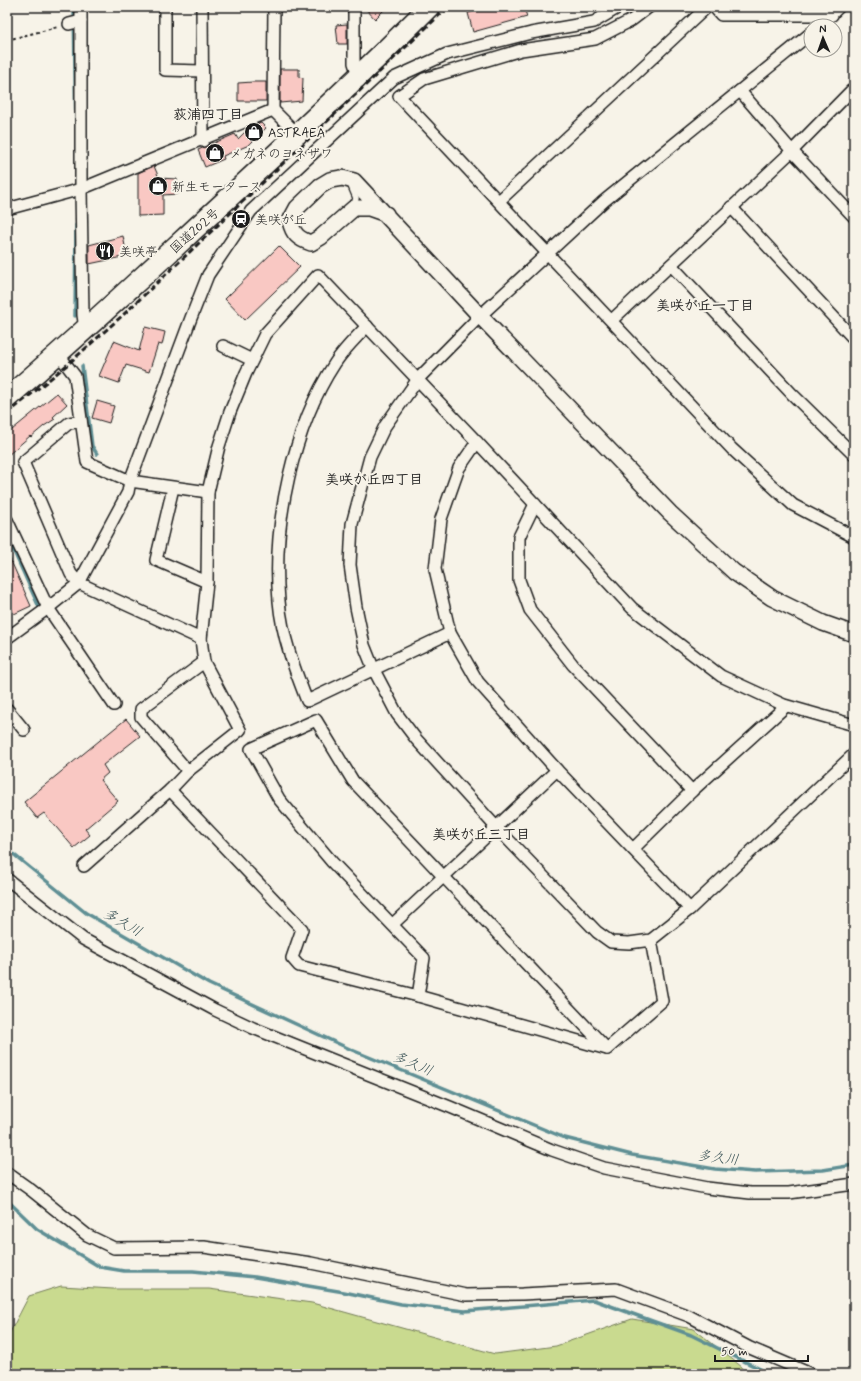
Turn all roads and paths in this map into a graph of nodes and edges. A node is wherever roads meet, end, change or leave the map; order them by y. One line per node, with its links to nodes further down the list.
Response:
1 (81, 7): 13 (street)
2 (164, 7): 17 (street)
3 (202, 7): 17 (street)
4 (274, 7): 21 (street)
5 (354, 7): 18 (street)
6 (429, 7): 18 (highway, 国道202号)
7 (619, 7): 48 (street)
8 (649, 7): 27 (street)
9 (707, 7): 27 (street)
10 (714, 7): 11 (street)
11 (835, 11): 12 (street)
12 (828, 18)
13 (81, 21): 14 (street); 26 (street)
14 (69, 24): 15 (path)
15 (7, 40)
16 (803, 40): 19 (street)
17 (202, 71): 23 (street)
18 (359, 78): 22 (highway, 国道202号)
19 (740, 91): 24 (street); 33 (street)
20 (854, 93): 24 (street)
21 (273, 110): 22 (street); 23 (street)
22 (298, 135): 38 (highway, 国道202号)
23 (203, 141): 26 (street)
24 (792, 151): 28 (street); 32 (street)
25 (342, 178): 29 (lane); 29 (street); 31 (street)
26 (76, 190): 30 (street); 38 (street)
27 (499, 201): 33 (street)
28 (731, 207): 34 (street); 39 (street)
29 (354, 208): 31 (street)
30 (7, 209)
31 (386, 214): 35 (street)
32 (854, 217)
33 (549, 253): 35 (street); 36 (street)
34 (671, 265): 36 (street); 47 (street)
35 (480, 316): 43 (street); 58 (street)
36 (612, 320): 53 (street)
37 (367, 326): 42 (street); 43 (street); 62 (street)
38 (85, 329): 41 (highway, 国道202号)
39 (854, 339)
40 (223, 346): 42 (street)
41 (59, 355): 44 (highway, 国道202号); 45 (street)
42 (252, 360): 50 (street)
43 (418, 379): 46 (street); 62 (street)
44 (7, 398)
45 (80, 421): 48 (street); 55 (street)
46 (477, 442): 51 (street); 57 (street)
47 (854, 455)
48 (130, 481): 49 (street); 55 (street)
49 (172, 488): 50 (street); 54 (street)
50 (208, 492): 54 (street)
51 (535, 504): 64 (street); 72 (street)
52 (7, 520): 56 (street)
53 (854, 537)
54 (207, 582): 60 (street)
55 (79, 583): 56 (street); 60 (street)
56 (48, 608): 59 (street); 63 (street)
57 (450, 633): 62 (street); 69 (street)
58 (854, 634)
59 (7, 638)
60 (201, 639): 61 (street)
61 (204, 662): 70 (street); 70 (street)
62 (374, 670): 73 (street)
63 (114, 705)
64 (786, 706): 66 (street); 72 (street)
65 (7, 709): 67 (street)
66 (854, 726)
67 (24, 730)
68 (854, 754): 78 (street)
69 (558, 770): 73 (street); 74 (street)
70 (188, 771): 71 (street)
71 (170, 790): 75 (street); 81 (street)
72 (692, 790): 74 (street)
73 (496, 827): 76 (street); 80 (street)
74 (633, 848): 78 (street)
75 (84, 866)
76 (444, 875): 79 (street); 79 (street); 82 (street)
77 (7, 879): 84 (street)
78 (690, 909): 80 (street)
79 (393, 924): 81 (street)
80 (651, 940): 82 (street)
81 (418, 996): 82 (street)
82 (607, 1049)
83 (7, 1173): 85 (street)
84 (854, 1184)
85 (811, 1374)

